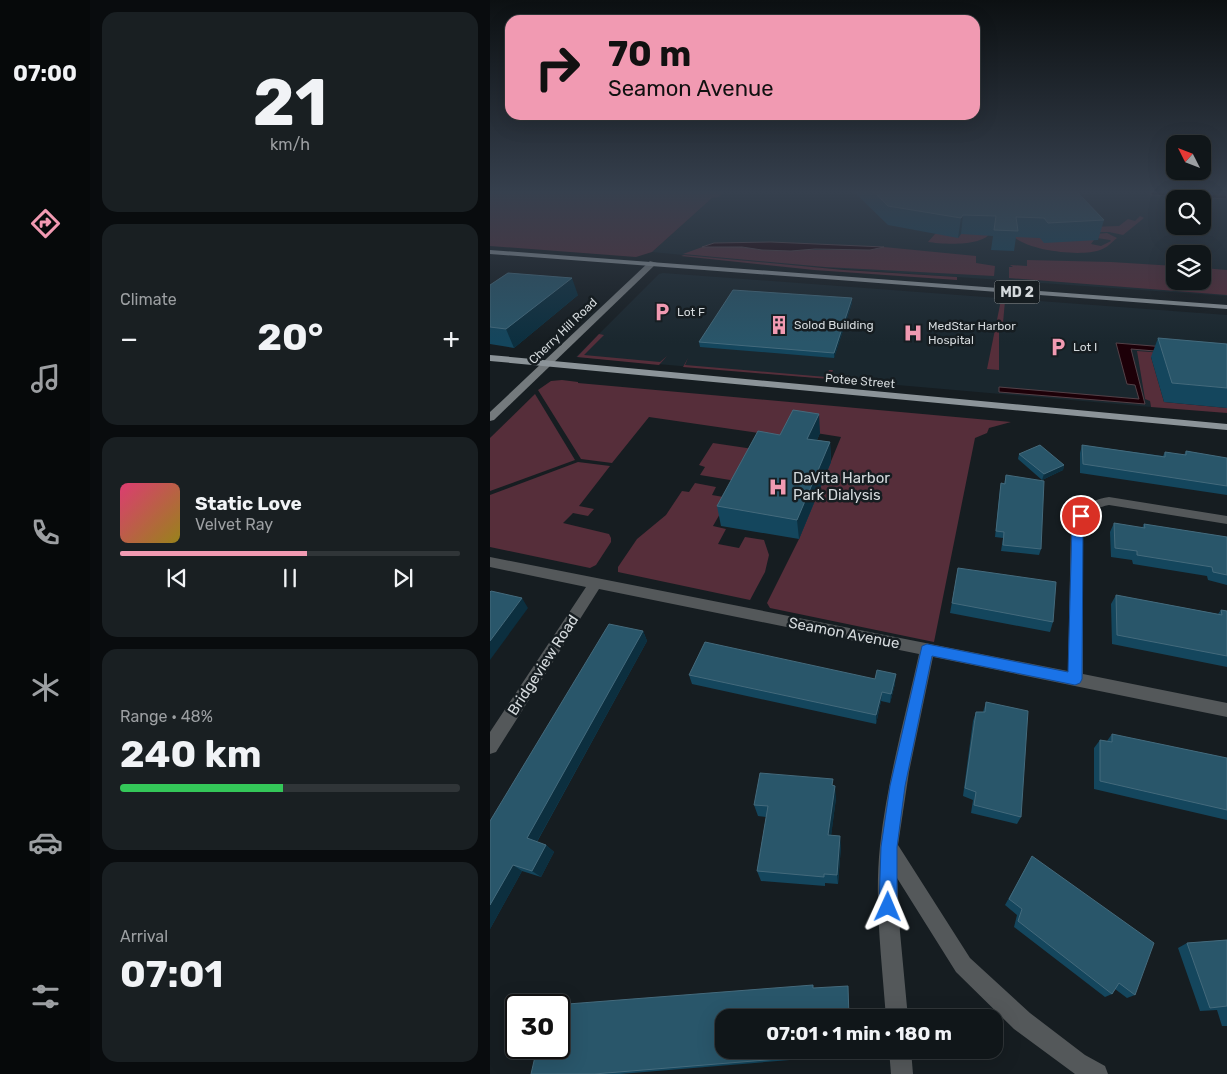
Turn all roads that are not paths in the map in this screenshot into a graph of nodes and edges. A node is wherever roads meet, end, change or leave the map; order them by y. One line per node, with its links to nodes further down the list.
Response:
1 (490, 252): 2 (main road, MD 2)
2 (653, 263): 3 (main road, MD 2); 5 (street, Cherry Hill Road)
3 (1227, 307)
4 (490, 358): 5 (main road, Potee Street)
5 (546, 365): 6 (street, Cherry Hill Road); 7 (main road, Potee Street)
6 (490, 418)
7 (1227, 427)
8 (1227, 520): 12 (street)
9 (490, 562): 10 (street, Seamon Avenue)
10 (596, 583): 11 (street, Seamon Avenue); 14 (street, Bridgeview Road)
11 (927, 650): 12 (street, Seamon Avenue); 15 (street)
12 (1075, 679): 13 (street, Seamon Avenue)
13 (1227, 710)
14 (490, 746)
15 (889, 847): 16 (street); 19 (street)
16 (896, 1009)
17 (901, 1059): 18 (street)
18 (902, 1074)
19 (1097, 1074)

